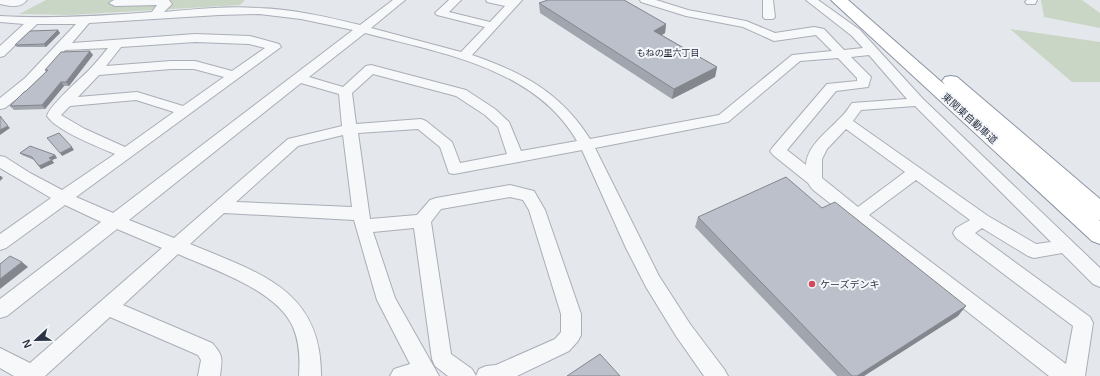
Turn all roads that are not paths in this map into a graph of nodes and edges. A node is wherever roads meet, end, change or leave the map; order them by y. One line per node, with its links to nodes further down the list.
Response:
1 (22, 0): 11 (street)
2 (257, 0): 15 (street)
3 (400, 0): 22 (street)
4 (456, 0): 21 (street)
5 (491, 0): 12 (street)
6 (645, 0): 14 (street)
7 (768, 0): 17 (street)
8 (811, 0): 26 (street)
9 (839, 0): 53 (highway, 東関東自動車道)
10 (859, 0): 47 (highway, 東関東自動車道)
11 (0, 1)
12 (515, 2): 21 (street)
13 (115, 3): 16 (street)
14 (666, 3): 27 (street)
15 (246, 11): 16 (street); 22 (street)
16 (155, 16): 19 (street)
17 (769, 17)
18 (0, 18): 20 (street)
19 (86, 20): 20 (street); 24 (street)
20 (33, 22): 25 (street)
21 (493, 26): 28 (street)
22 (362, 30): 28 (street); 31 (street)
23 (118, 43): 24 (street); 29 (street); 30 (street)
24 (61, 48): 35 (street)
25 (1, 51)
26 (872, 51): 27 (street); 34 (street)
27 (842, 54): 39 (street); 44 (street)
28 (464, 56): 39 (street)
29 (95, 71): 30 (street); 33 (street)
30 (234, 76): 36 (street)
31 (297, 78): 32 (street); 51 (street)
32 (344, 92): 38 (street); 41 (street)
33 (64, 102): 36 (street); 40 (street)
34 (918, 102): 37 (street); 56 (street)
35 (0, 105)
36 (185, 111): 40 (street)
37 (845, 122): 43 (street); 44 (street)
38 (350, 129): 41 (street); 46 (street); 49 (street)
39 (586, 143): 41 (street); 68 (street)
40 (127, 153): 45 (street)
41 (516, 157)
42 (0, 161): 45 (street)
43 (916, 172): 48 (street); 50 (street)
44 (814, 179): 48 (street)
45 (63, 199): 51 (street); 54 (street)
46 (220, 207): 49 (street); 55 (street)
47 (1100, 212)
48 (858, 215): 69 (street)
49 (362, 220): 52 (street); 61 (street)
50 (982, 220): 56 (street); 70 (street)
51 (114, 221): 55 (street); 59 (street)
52 (422, 221): 66 (street); 67 (street)
53 (1100, 235)
54 (0, 244)
55 (177, 246): 58 (street); 64 (street)
56 (1066, 246): 57 (street)
57 (1100, 279)
58 (107, 307): 62 (street); 63 (street)
59 (0, 310)
60 (0, 357): 62 (street)
61 (426, 372): 65 (street)
62 (32, 375)
63 (209, 376)
64 (310, 376)
65 (401, 376)
66 (466, 376)
67 (486, 376)
68 (717, 376)
69 (1065, 376)
70 (1074, 376)

